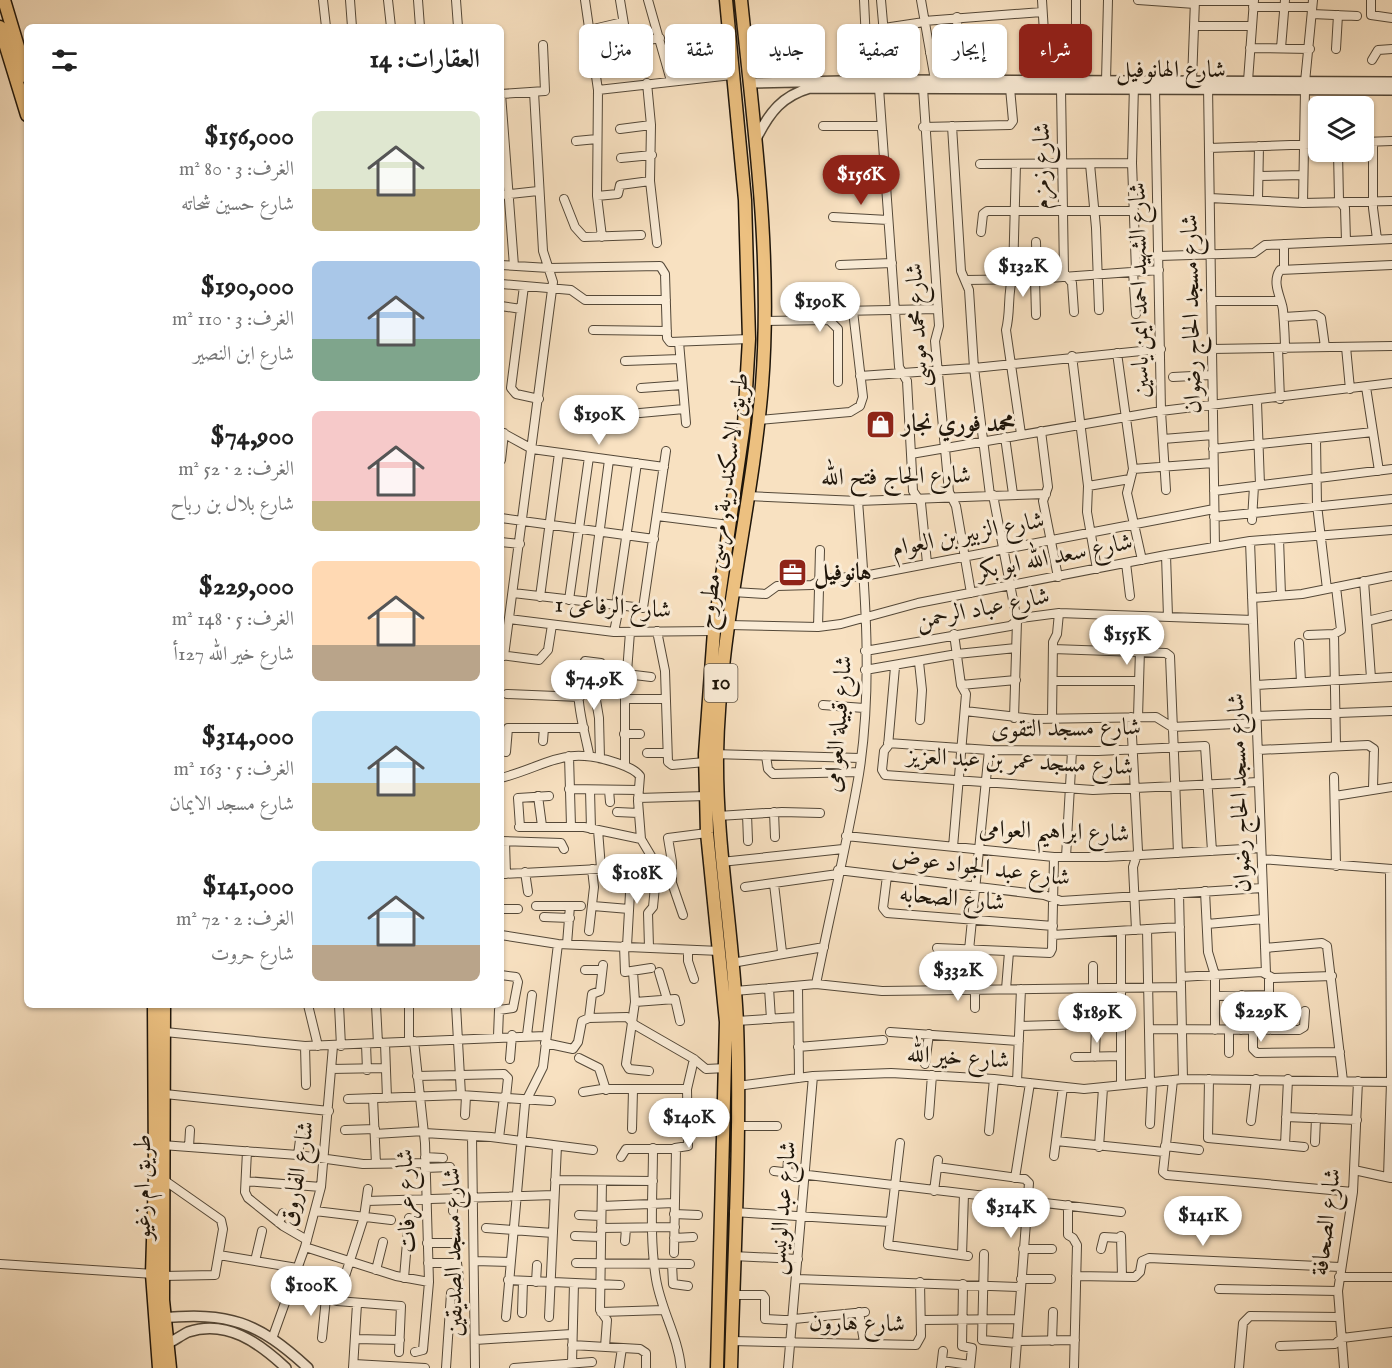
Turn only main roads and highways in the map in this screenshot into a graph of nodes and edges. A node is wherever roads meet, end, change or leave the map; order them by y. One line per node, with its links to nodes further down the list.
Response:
1 (4, 0): 5 (main road)
2 (726, 0): 6 (main road, طريق الاسكندرية, مرسى مطروح / 10)
3 (741, 0): 7 (main road, طريق الاسكندرية, مرسى مطروح / 10)
4 (0, 27): 8 (main road)
5 (24, 66)
6 (733, 80): 7 (main road); 9 (main road, طريق الاسكندرية, مرسى مطروح / 10)
7 (750, 83): 10 (main road, طريق الاسكندرية, مرسى مطروح / 10)
8 (24, 103)
9 (749, 345): 10 (main road); 11 (main road, طريق الاسكندرية, مرسى مطروح / 10)
10 (764, 352): 12 (main road, طريق الاسكندرية, مرسى مطروح / 10)
11 (748, 385): 12 (main road); 13 (main road, طريق الاسكندرية, مرسى مطروح / 10)
12 (762, 385): 13 (main road, طريق الاسكندرية, مرسى مطروح / 10)
13 (709, 757): 21 (main road, طريق الاسكندرية, مرسى مطروح / 10); 22 (main road, طريق الاسكندرية, مرسى مطروح / 10)
14 (154, 1008): 16 (main road, طريق ام زغيو)
15 (164, 1008): 16 (main road, طريق ام زغيو)
16 (159, 1145): 17 (main road, طريق ام زغيو); 17 (main road, طريق ام زغيو)
17 (159, 1230): 18 (main road, طريق ام زغيو)
18 (163, 1346): 19 (main road, طريق ام زغيو); 20 (main road, طريق ام زغيو)
19 (159, 1368)
20 (170, 1368)
21 (717, 1368)
22 (731, 1368)

